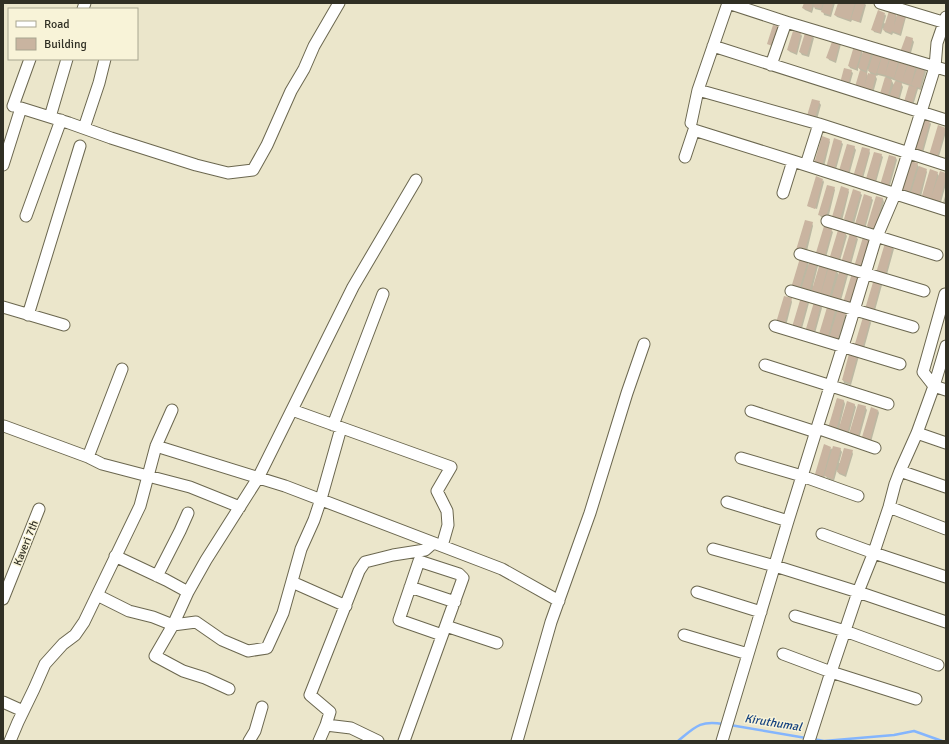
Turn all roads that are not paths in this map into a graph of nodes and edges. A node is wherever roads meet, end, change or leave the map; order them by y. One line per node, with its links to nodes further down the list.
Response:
1 (339, 3): 20 (street)
2 (880, 3): 3 (street)
3 (945, 21): 10 (street)
4 (786, 22): 5 (street); 9 (street); 10 (street)
5 (713, 46): 9 (street); 12 (street)
6 (30, 60): 13 (street)
7 (67, 60): 15 (street)
8 (104, 60): 20 (street)
9 (771, 65): 14 (street)
10 (935, 67): 11 (street); 14 (street)
11 (946, 70)
12 (698, 90): 18 (street); 19 (street)
13 (12, 106): 15 (street); 26 (street)
14 (921, 112): 17 (street); 22 (street)
15 (50, 117): 16 (street)
16 (60, 120): 20 (street); 32 (street)
17 (946, 120)
18 (690, 123)
19 (819, 124): 22 (street); 25 (street)
20 (84, 128)
21 (80, 146): 44 (street)
22 (908, 153): 27 (street); 30 (street)
23 (685, 157): 24 (street)
24 (793, 161): 25 (street); 29 (street)
25 (806, 164): 30 (street)
26 (3, 165)
27 (946, 165)
28 (416, 180): 59 (street)
29 (783, 193)
30 (894, 194): 31 (street); 34 (street)
31 (946, 210)
32 (26, 216)
33 (827, 221): 34 (street)
34 (877, 237): 36 (street); 37 (street)
35 (800, 254): 37 (street)
36 (937, 255)
37 (866, 273): 39 (street); 43 (street)
38 (791, 291): 43 (street)
39 (924, 291)
40 (383, 294): 62 (street)
41 (945, 294): 55 (street)
42 (3, 307): 44 (street)
43 (855, 309): 47 (street); 49 (street)
44 (28, 315): 45 (street)
45 (64, 325)
46 (775, 326): 49 (street)
47 (913, 327)
48 (644, 344): 99 (street)
49 (843, 346): 51 (street); 54 (street)
50 (946, 346): 55 (street)
51 (900, 364)
52 (765, 365): 54 (street)
53 (122, 369): 68 (street)
54 (831, 386): 57 (street); 63 (street)
55 (934, 386): 56 (street); 64 (street)
56 (946, 390)
57 (888, 404)
58 (172, 410): 66 (street)
59 (292, 410): 62 (street); 73 (street)
60 (751, 411): 63 (street)
61 (4, 426): 68 (street)
62 (337, 426): 76 (street); 85 (street)
63 (816, 430): 67 (street); 72 (street)
64 (918, 433): 65 (street); 70 (street)
65 (946, 443)
66 (156, 446): 71 (street); 73 (street)
67 (875, 448)
68 (88, 457): 71 (street)
69 (741, 458): 72 (street)
70 (900, 471): 74 (street); 79 (street)
71 (148, 476): 78 (street); 88 (street)
72 (802, 476): 75 (street); 82 (street)
73 (258, 478): 76 (street); 78 (street)
74 (946, 487)
75 (858, 496)
76 (321, 499): 85 (street); 92 (street)
77 (727, 502): 82 (street)
78 (240, 507): 94 (street)
79 (889, 507): 83 (street); 87 (street)
80 (39, 509): 98 (street, Kaveri 7th)
81 (188, 513): 90 (street)
82 (788, 521): 89 (street)
83 (946, 529)
84 (822, 534): 87 (street)
85 (437, 544): 99 (street); 101 (street)
86 (713, 549): 89 (street)
87 (874, 552): 91 (street); 96 (street)
88 (115, 556): 90 (street); 97 (street)
89 (775, 566): 96 (street); 102 (street)
90 (157, 576): 94 (street)
91 (946, 577)
92 (292, 582): 101 (street); 105 (street)
93 (410, 587): 100 (street); 100 (street); 106 (street)
94 (188, 592): 105 (street)
95 (697, 592): 102 (street)
96 (858, 592): 104 (street); 107 (street)
97 (97, 595): 105 (street); 118 (street)
98 (3, 599)
99 (559, 601): 126 (street)
100 (454, 602): 106 (street)
101 (346, 606): 119 (street)
102 (761, 612): 110 (street)
103 (795, 616): 107 (street)
104 (946, 622)
105 (173, 625): 114 (street)
106 (444, 631): 109 (street); 125 (street)
107 (845, 631): 112 (street); 113 (street)
108 (684, 635): 110 (street)
109 (496, 643)
110 (748, 654): 120 (street)
111 (783, 654): 113 (street)
112 (938, 665)
113 (831, 672): 115 (street); 127 (street)
114 (229, 689)
115 (916, 699)
116 (3, 702): 118 (street)
117 (262, 707): 122 (street)
118 (23, 711): 121 (street)
119 (326, 725): 123 (street); 124 (street)
120 (724, 736)
121 (10, 741)
122 (249, 741)
123 (319, 741)
124 (378, 741)
125 (404, 741)
126 (517, 741)
127 (809, 741)

